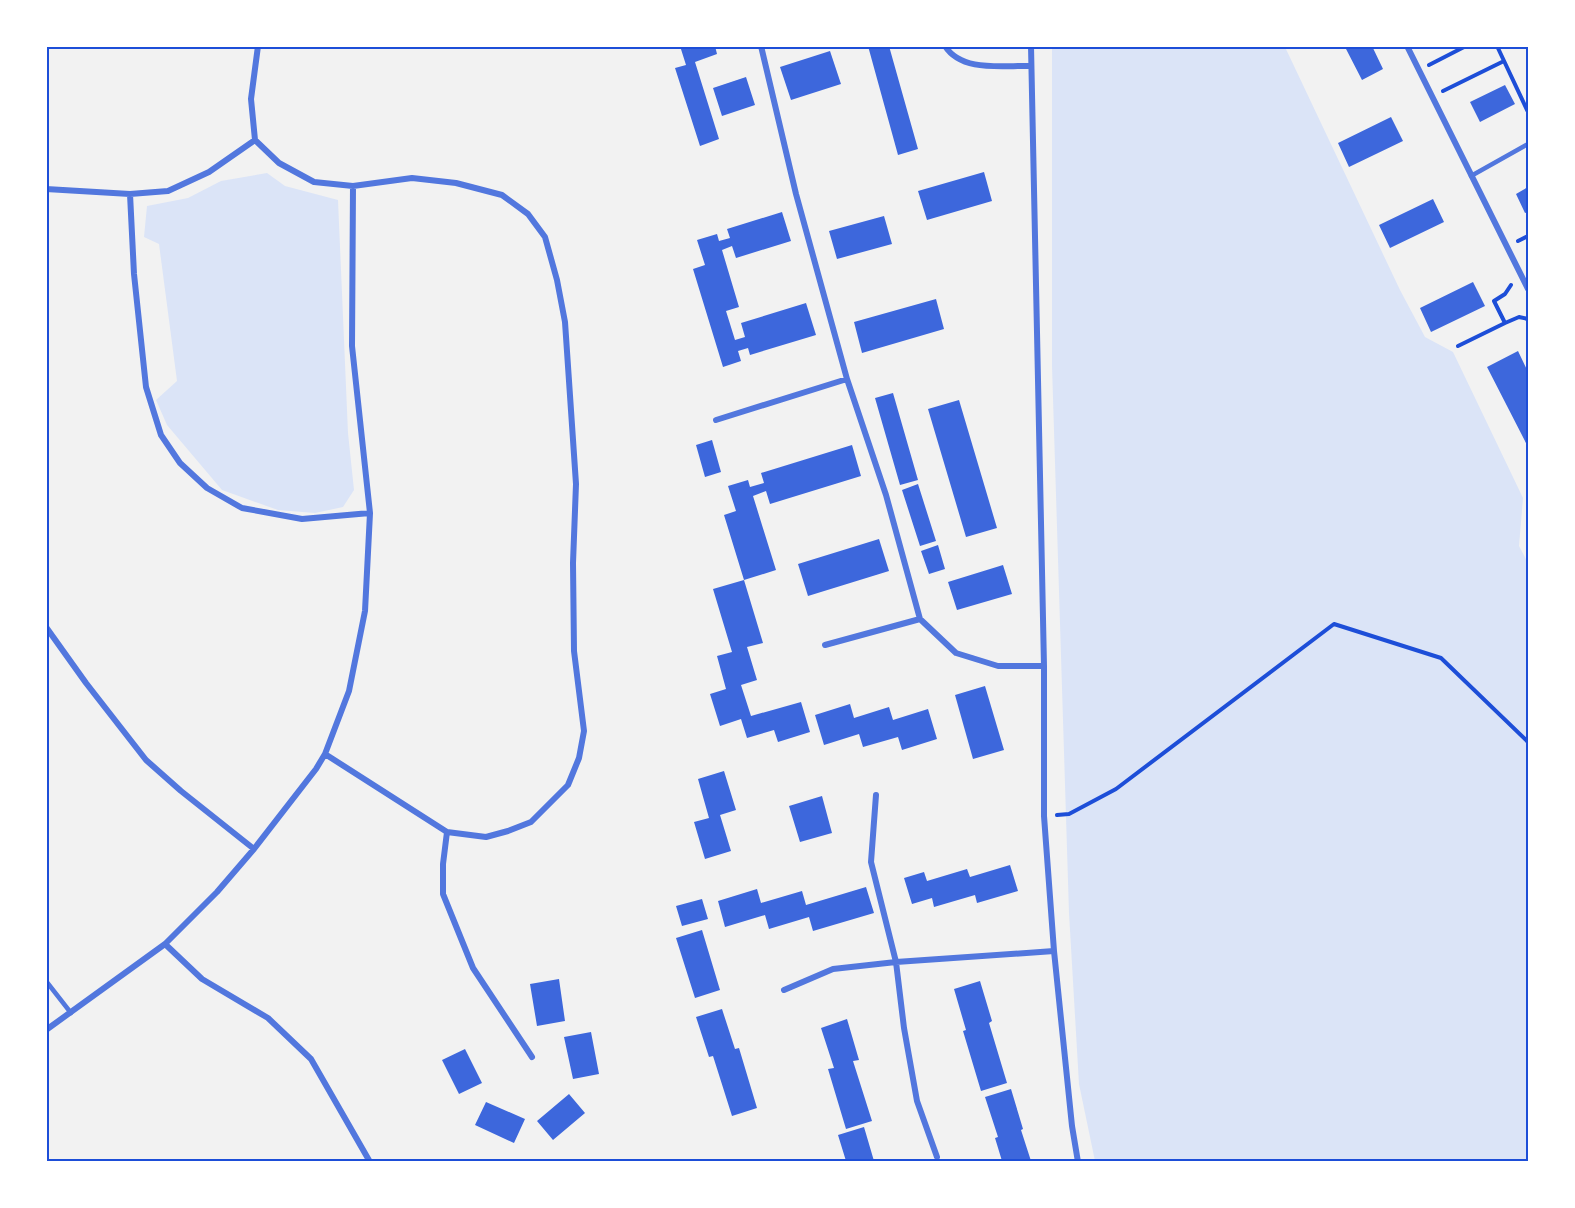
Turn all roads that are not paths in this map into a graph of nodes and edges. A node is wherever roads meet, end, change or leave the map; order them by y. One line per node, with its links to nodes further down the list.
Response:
1 (258, 46): 7 (street)
2 (761, 46): 14 (street)
3 (945, 46): 6 (street)
4 (1031, 46): 6 (street)
5 (1407, 46): 9 (street)
6 (1031, 66): 20 (street)
7 (255, 140): 10 (street); 12 (street)
8 (1528, 144): 9 (lane)
9 (1471, 176): 13 (street)
10 (353, 186): 16 (street); 23 (street)
11 (46, 189): 12 (street)
12 (130, 194): 16 (street)
13 (1528, 289)
14 (847, 379): 15 (street); 17 (street)
15 (716, 420)
16 (370, 513): 21 (street)
17 (920, 618): 19 (street); 20 (street)
18 (46, 627): 24 (street)
19 (825, 645)
20 (1044, 666): 26 (street)
21 (325, 754): 23 (street); 24 (street)
22 (876, 795): 27 (street)
23 (447, 832): 32 (street)
24 (254, 849): 25 (street)
25 (165, 944): 30 (street); 34 (street)
26 (1054, 951): 27 (street); 35 (street)
27 (896, 962): 29 (street); 33 (street)
28 (46, 981): 30 (lane)
29 (783, 990)
30 (71, 1013): 31 (street)
31 (46, 1030)
32 (532, 1057)
33 (937, 1157)
34 (370, 1161)
35 (1078, 1161)

